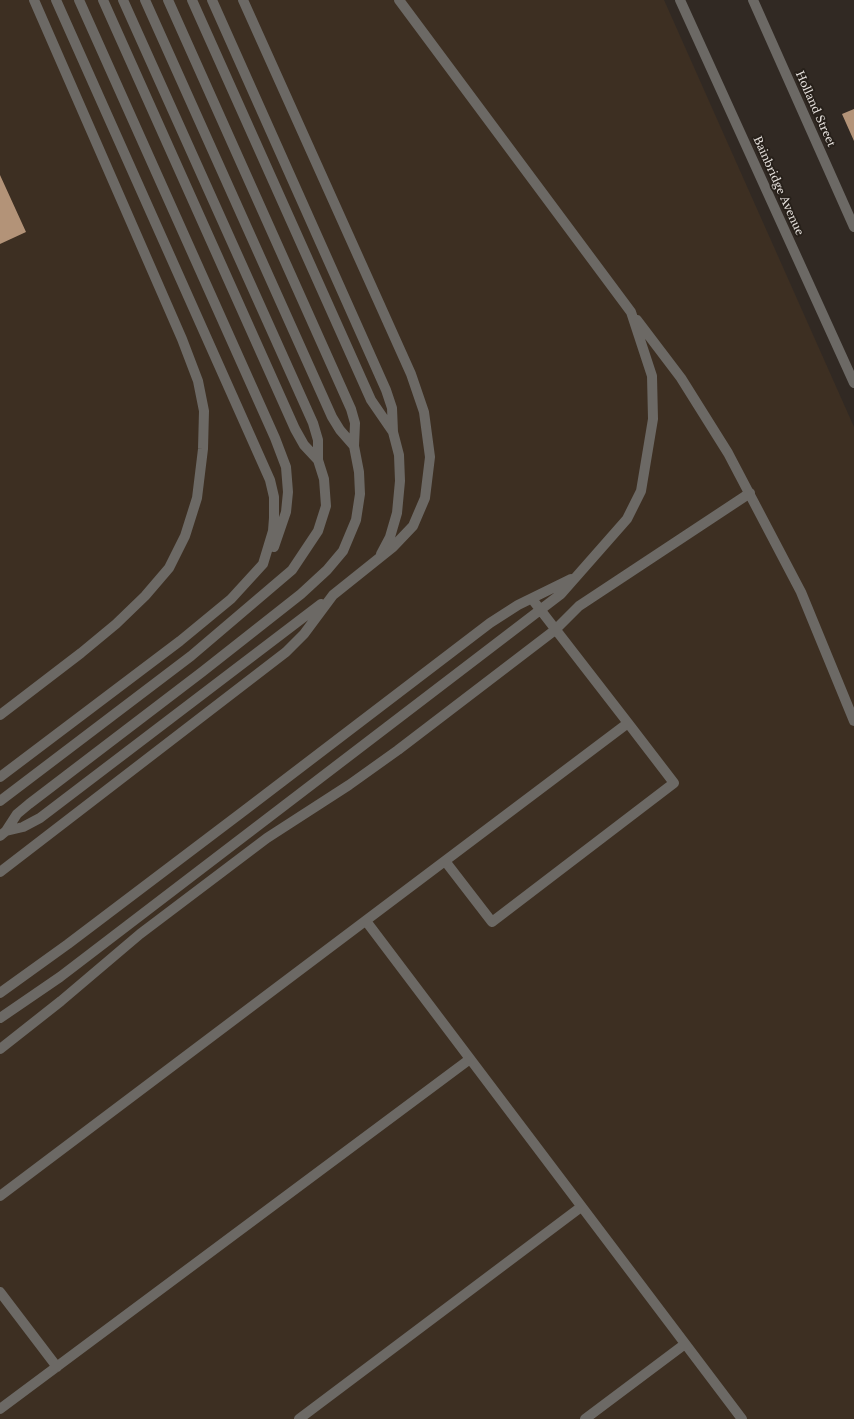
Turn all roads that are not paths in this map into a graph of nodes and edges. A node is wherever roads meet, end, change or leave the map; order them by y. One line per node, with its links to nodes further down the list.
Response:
1 (34, 0): 28 (street)
2 (56, 0): 22 (street)
3 (78, 0): 22 (street)
4 (103, 0): 19 (street)
5 (123, 0): 19 (street)
6 (145, 0): 18 (street)
7 (168, 0): 18 (street)
8 (192, 0): 17 (street)
9 (212, 0): 17 (street)
10 (243, 0): 21 (street)
11 (399, 0): 15 (street)
12 (680, 0): 16 (street, Bainbridge Avenue)
13 (753, 0): 14 (street, Holland Street)
14 (854, 227)
15 (631, 312): 20 (street); 23 (street)
16 (854, 383)
17 (393, 432): 21 (street)
18 (354, 446): 33 (street)
19 (318, 460): 32 (street)
20 (750, 494): 27 (street); 29 (street)
21 (378, 559): 24 (street)
22 (263, 564): 31 (street)
23 (576, 576): 25 (street); 26 (street)
24 (333, 595): 33 (street); 35 (street)
25 (532, 599): 26 (street); 37 (street)
26 (540, 610): 27 (street); 38 (street)
27 (555, 630): 30 (street); 39 (street)
28 (0, 715)
29 (854, 721)
30 (628, 723): 34 (street); 34 (street)
31 (0, 777)
32 (0, 801)
33 (3, 834)
34 (445, 861): 36 (street)
35 (0, 872)
36 (366, 921): 40 (street); 41 (street)
37 (0, 993)
38 (0, 1018)
39 (0, 1049)
40 (470, 1059): 42 (street); 45 (street)
41 (0, 1196)
42 (581, 1207): 44 (street); 47 (street)
43 (0, 1292): 45 (street)
44 (685, 1344): 48 (street); 49 (street)
45 (57, 1367): 46 (street)
46 (0, 1409)
47 (299, 1419)
48 (585, 1419)
49 (742, 1419)

